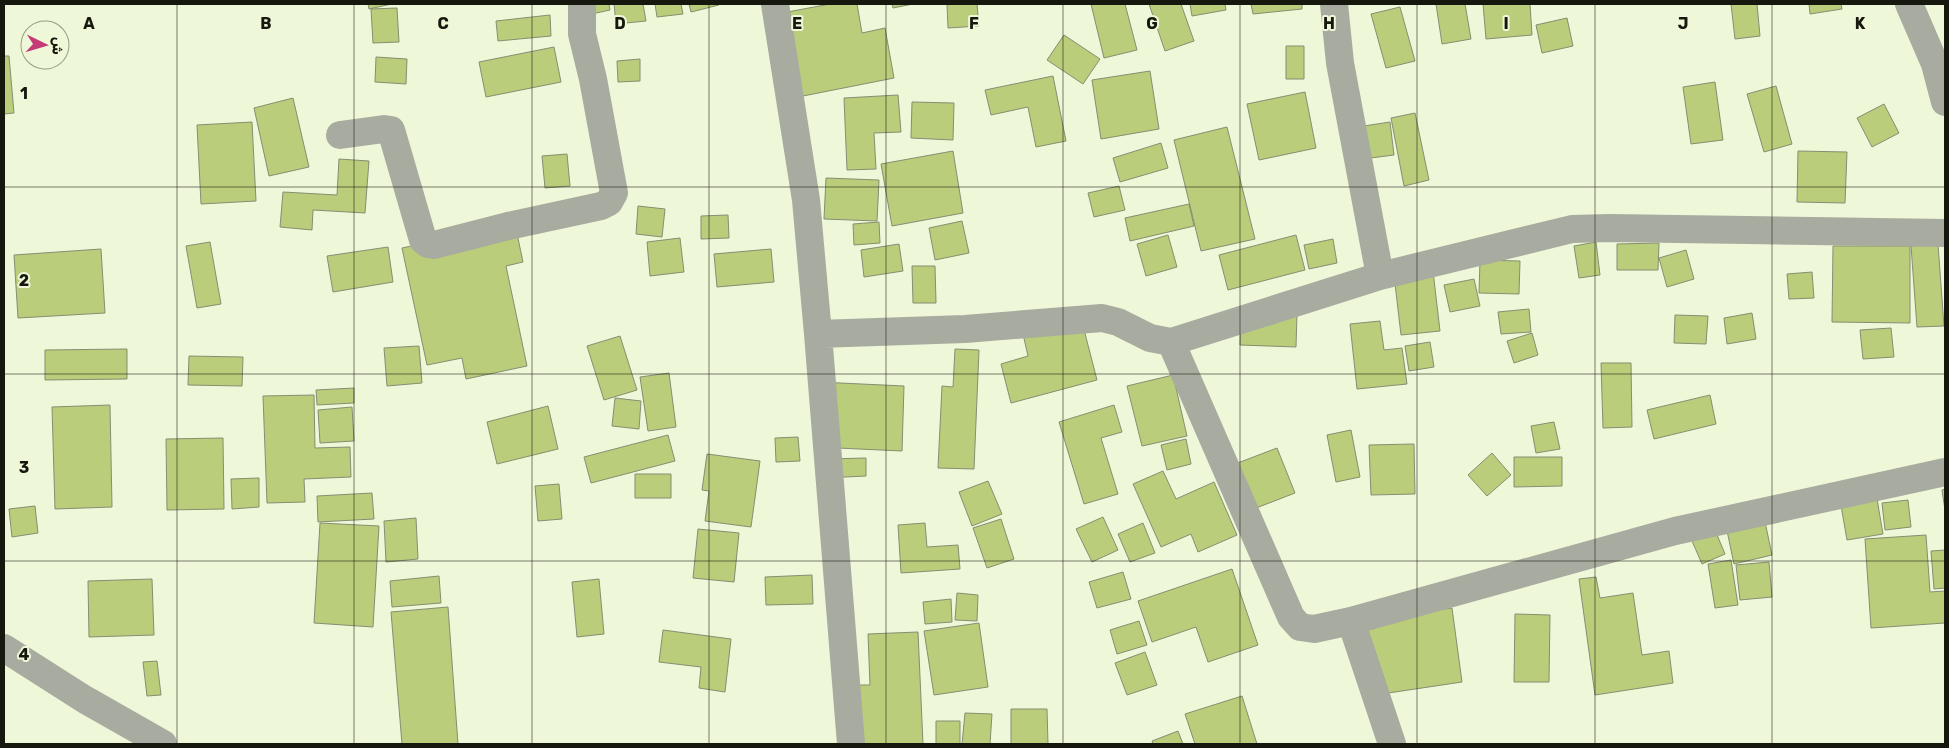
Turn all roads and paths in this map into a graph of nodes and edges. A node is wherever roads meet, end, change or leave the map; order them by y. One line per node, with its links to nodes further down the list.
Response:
1 (582, 4): 6 (street)
2 (774, 4): 9 (street)
3 (1334, 4): 8 (street)
4 (1909, 4): 5 (street)
5 (1945, 102)
6 (340, 135)
7 (1945, 233): 8 (street)
8 (1380, 276): 10 (street)
9 (818, 334): 10 (street); 15 (street)
10 (1171, 342): 12 (street)
11 (1945, 472): 12 (street)
12 (1351, 621): 16 (street)
13 (4, 648): 14 (street)
14 (162, 744)
15 (851, 744)
16 (1392, 744)

